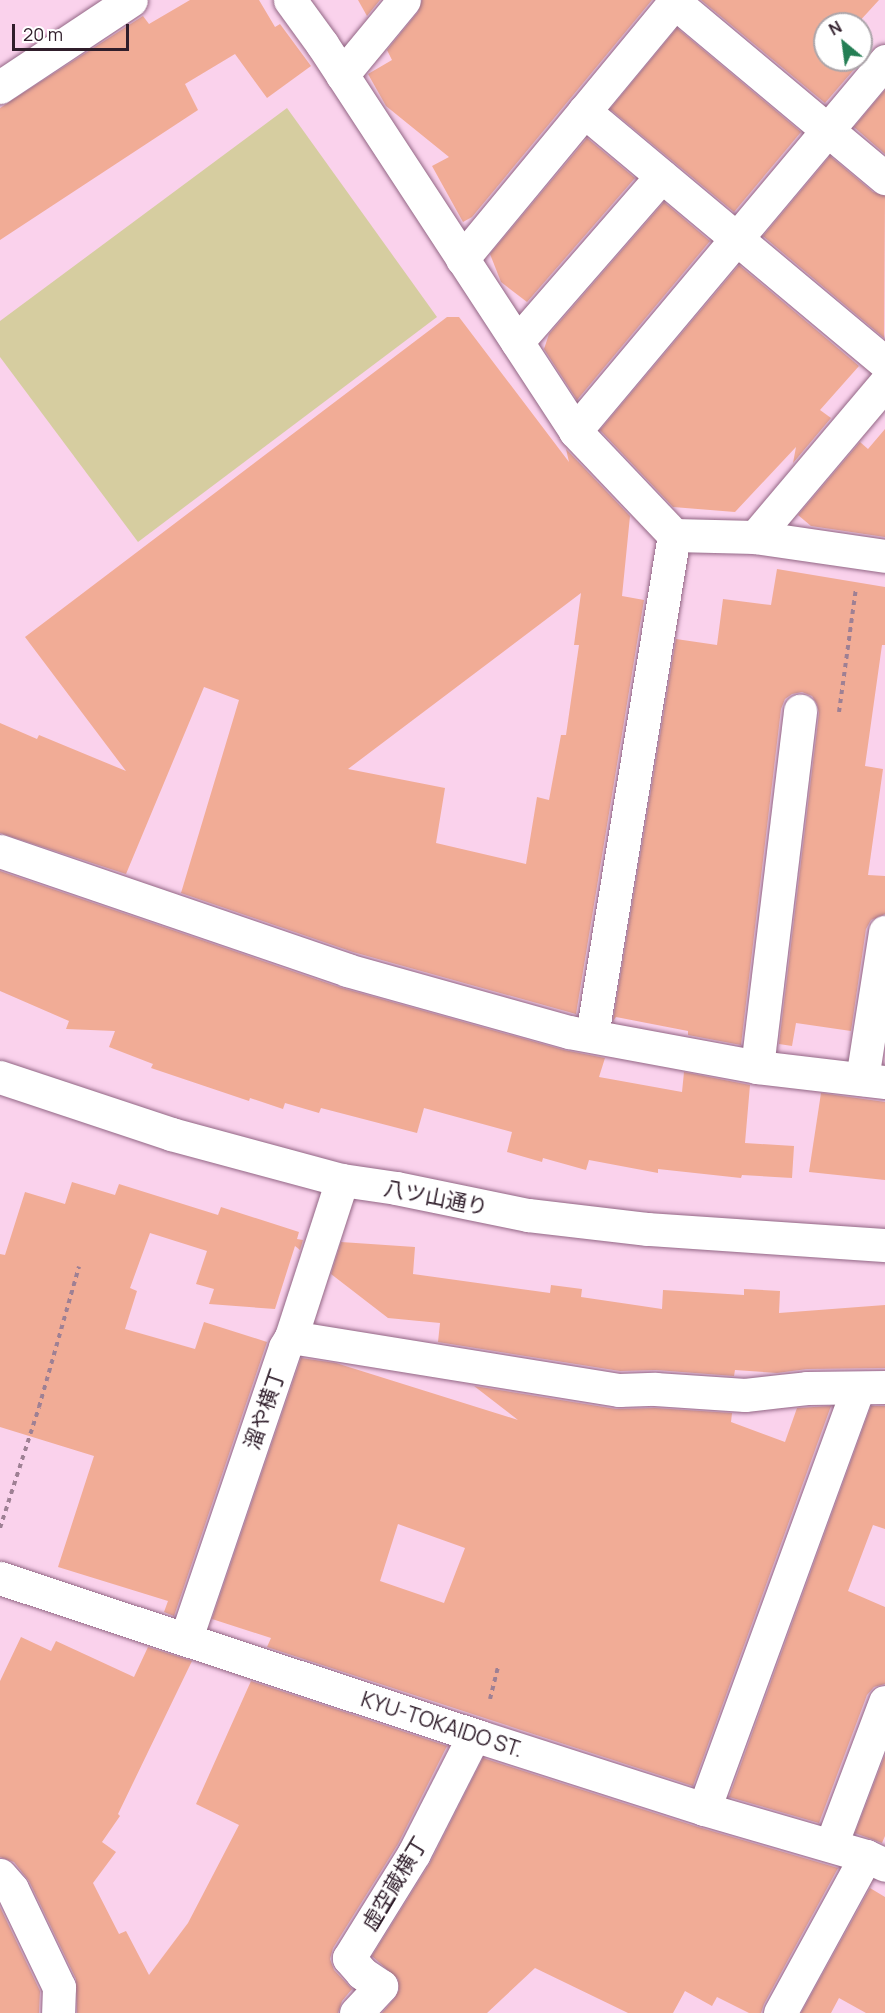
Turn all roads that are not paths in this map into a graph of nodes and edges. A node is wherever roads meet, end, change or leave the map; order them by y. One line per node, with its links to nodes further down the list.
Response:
1 (131, 0): 7 (street)
2 (290, 0): 6 (street)
3 (404, 0): 6 (street)
4 (674, 1): 8 (street); 9 (street)
5 (885, 61): 9 (street)
6 (342, 75): 13 (street)
7 (0, 87)
8 (584, 111): 10 (street); 13 (street)
9 (826, 130): 11 (street); 12 (street)
10 (662, 176): 12 (street); 14 (street)
11 (885, 178)
12 (738, 239): 15 (street); 17 (street)
13 (462, 259): 14 (street)
14 (517, 342): 17 (street)
15 (885, 363)
16 (885, 383): 19 (street)
17 (575, 431): 18 (street)
18 (674, 535): 19 (street); 24 (street)
19 (755, 537): 20 (street)
20 (873, 554)
21 (800, 711): 25 (street)
22 (0, 851): 24 (street)
23 (885, 932): 27 (street)
24 (591, 1035): 25 (street)
25 (757, 1067): 27 (street)
26 (0, 1077): 28 (street, 八ツ山通り)
27 (874, 1080)
28 (342, 1180): 29 (street, 八ツ山通り); 30 (street, 溜や横丁)
29 (885, 1245)
30 (291, 1337): 31 (street); 33 (street, 溜や横丁)
31 (871, 1388): 36 (street)
32 (3, 1586): 33 (street, KYU-TOKAIDO ST.)
33 (186, 1638): 35 (street, KYU-TOKAIDO ST.)
34 (885, 1702): 37 (street)
35 (474, 1735): 36 (street, KYU-TOKAIDO ST.); 41 (street, 虚空蔵横丁)
36 (704, 1809): 37 (street, KYU-TOKAIDO ST.)
37 (831, 1845): 38 (street, KYU-TOKAIDO ST.)
38 (876, 1861): 42 (street)
39 (0, 1875): 40 (street)
40 (58, 2013)
41 (356, 2013)
42 (780, 2013)

